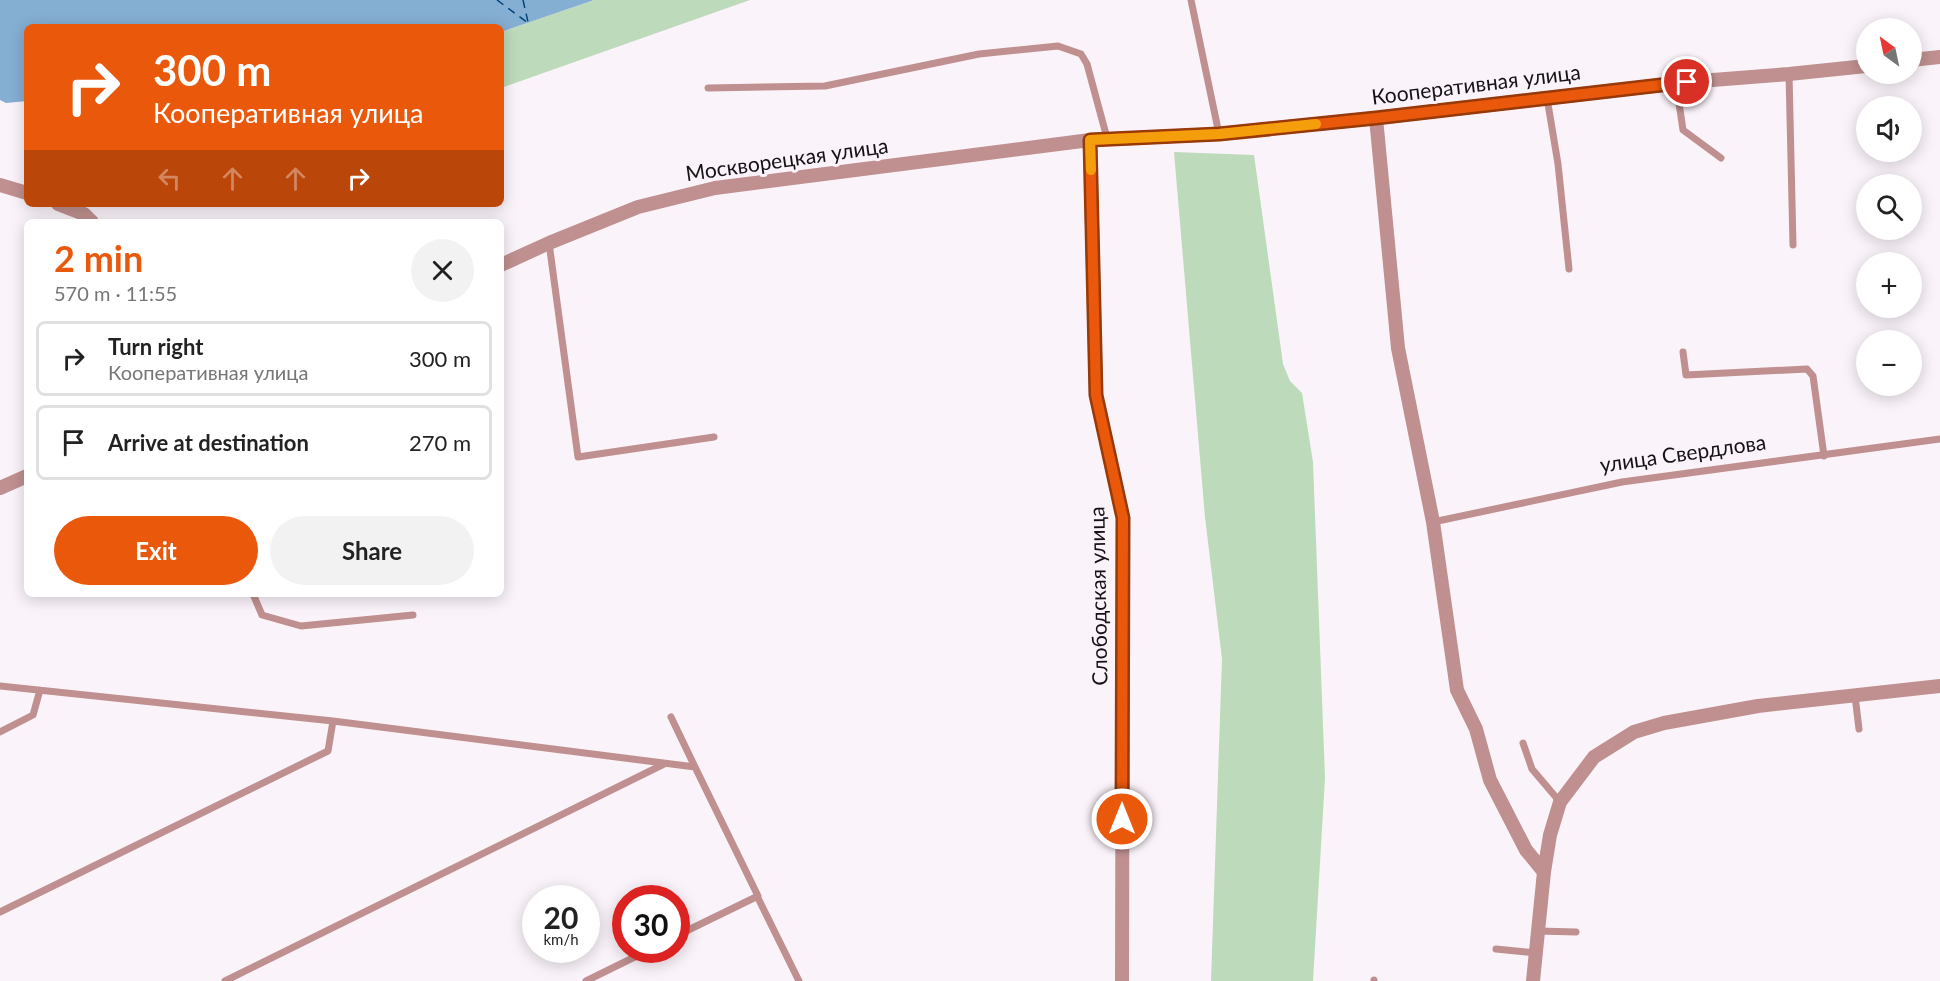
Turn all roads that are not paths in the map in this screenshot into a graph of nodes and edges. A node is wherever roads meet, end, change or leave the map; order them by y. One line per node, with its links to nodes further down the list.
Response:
1 (1191, 0): 10 (lane)
2 (1940, 57): 3 (street)
3 (1922, 59)
4 (1856, 67): 5 (street, Кооперативная улица)
5 (1789, 74): 6 (street, Кооперативная улица); 19 (lane)
6 (1676, 83): 8 (street, Кооперативная улица); 13 (lane)
7 (708, 88): 11 (lane)
8 (1547, 98): 9 (street, Кооперативная улица); 21 (lane)
9 (1376, 118): 10 (street, Кооперативная улица); 28 (street)
10 (1219, 134): 11 (street, Кооперативная улица)
11 (1107, 138): 12 (street, Кооперативная улица)
12 (1090, 140): 18 (street, Москворецкая улица); 55 (street, Слободская улица)
13 (1721, 158)
14 (0, 185): 15 (street)
15 (24, 192)
16 (66, 207): 17 (street)
17 (89, 219)
18 (549, 243): 20 (street, Москворецкая улица); 23 (lane)
19 (1793, 245)
20 (504, 264)
21 (1569, 269)
22 (1683, 352): 25 (lane)
23 (714, 437)
24 (1940, 439): 25 (lane, улица Свердлова)
25 (1824, 456): 28 (lane, улица Свердлова)
26 (24, 477): 27 (street)
27 (0, 488)
28 (1433, 522): 43 (street)
29 (254, 597): 30 (lane)
30 (413, 615)
31 (0, 686): 33 (lane)
32 (1940, 686): 34 (street)
33 (40, 690): 36 (lane); 38 (lane)
34 (1855, 696): 37 (lane); 42 (street)
35 (671, 717): 41 (lane)
36 (333, 721): 40 (lane); 45 (lane)
37 (1859, 729)
38 (0, 732)
39 (1523, 743): 42 (lane)
40 (664, 764): 41 (lane); 52 (lane)
41 (695, 767): 44 (lane)
42 (1560, 802): 43 (street)
43 (1544, 872): 47 (street)
44 (757, 896): 46 (lane); 54 (lane)
45 (0, 912)
46 (690, 929)
47 (1538, 931): 48 (lane); 50 (street)
48 (1576, 932)
49 (1496, 949): 50 (lane)
50 (1536, 953): 56 (street)
51 (623, 963): 53 (lane)
52 (225, 981)
53 (586, 981)
54 (799, 981)
55 (1122, 981)
56 (1533, 981)

